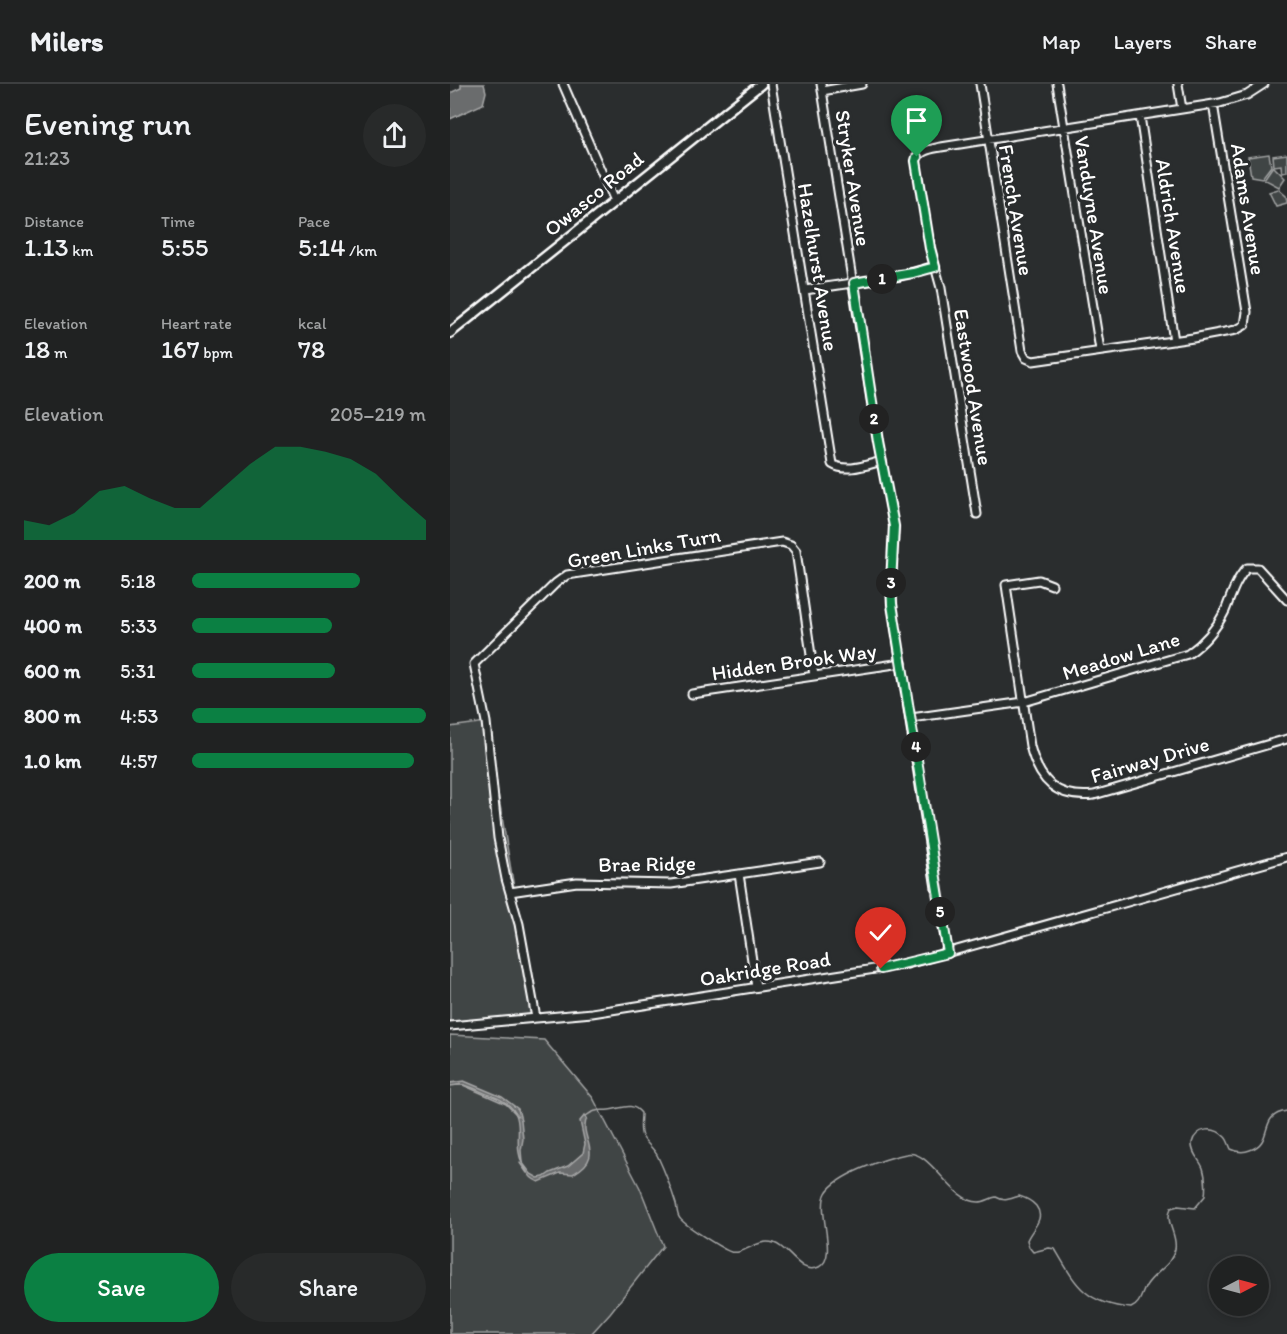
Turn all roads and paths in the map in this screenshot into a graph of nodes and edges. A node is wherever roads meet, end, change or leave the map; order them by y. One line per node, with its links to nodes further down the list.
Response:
1 (562, 84): 15 (street)
2 (760, 84): 15 (main road, Owasco Road)
3 (771, 84): 18 (street, Hazelhurst Avenue)
4 (862, 84): 9 (street)
5 (980, 84): 14 (street, French Avenue)
6 (1057, 84): 13 (street, Vanduyne Avenue)
7 (1178, 84): 11 (street)
8 (1264, 84): 10 (street)
9 (822, 88): 17 (street, Stryker Avenue)
10 (1213, 104): 11 (street); 20 (street, Adams Avenue)
11 (1182, 109): 12 (street)
12 (1140, 116): 13 (street); 20 (street, Aldrich Avenue)
13 (1064, 128): 14 (street); 21 (street, Vanduyne Avenue)
14 (989, 139): 16 (street, Eastwood Avenue); 21 (street, French Avenue)
15 (614, 201): 19 (main road, Owasco Road)
16 (935, 267): 17 (street); 23 (street, Eastwood Avenue)
17 (854, 283): 18 (street); 22 (street, Stryker Avenue)
18 (805, 290): 22 (street, Hazelhurst Avenue)
19 (450, 333)
20 (1174, 341): 21 (street)
21 (1100, 350)
22 (882, 461): 26 (street, Stryker Avenue)
23 (977, 514)
24 (1052, 585): 29 (street, Fairway Drive)
25 (1285, 598): 29 (street, Meadow Lane)
26 (902, 663): 27 (street, Hidden Brook Way); 30 (street, Stryker Avenue)
27 (814, 676): 28 (street, Hidden Brook Way); 35 (street, Green Links Turn)
28 (692, 694)
29 (1023, 702): 30 (street, Meadow Lane); 31 (street, Fairway Drive)
30 (911, 718): 36 (street, Stryker Avenue)
31 (1287, 739)
32 (1287, 857): 36 (street, Oakridge Road)
33 (820, 862): 34 (street, Brae Ridge)
34 (739, 874): 35 (street, Brae Ridge); 37 (street)
35 (510, 892): 38 (street, Green Links Turn)
36 (948, 953): 37 (street, Oakridge Road)
37 (756, 987): 38 (street, Oakridge Road)
38 (536, 1018): 39 (street, Oakridge Road)
39 (450, 1026)

